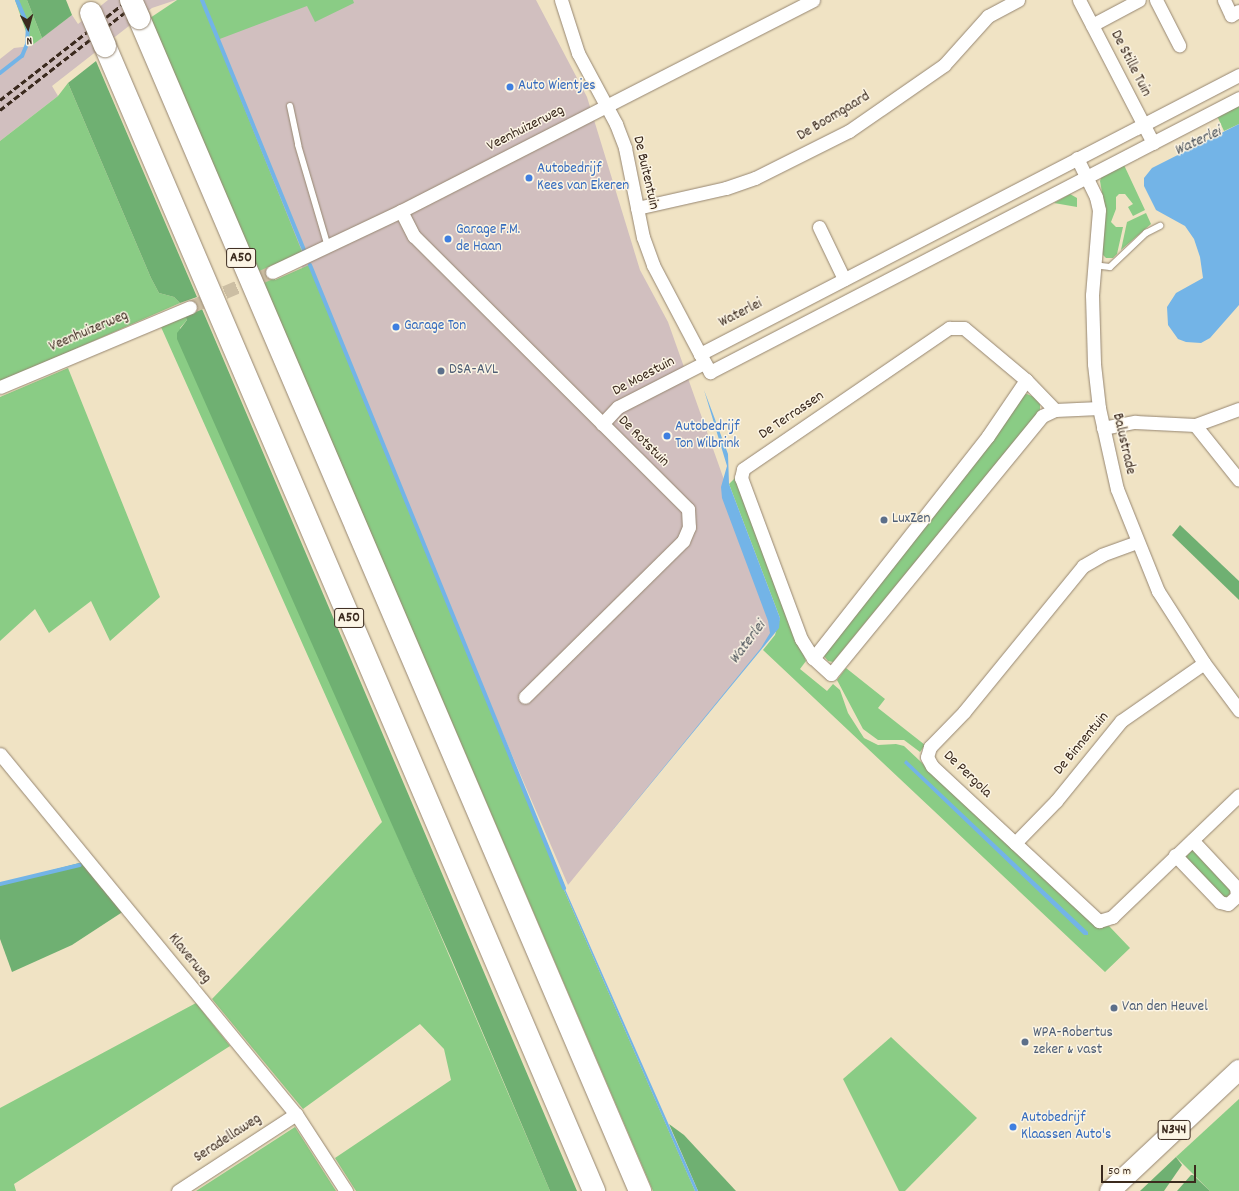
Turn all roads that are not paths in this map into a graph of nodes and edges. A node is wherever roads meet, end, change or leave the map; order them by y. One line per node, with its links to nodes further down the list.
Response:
1 (561, 0): 16 (street, De Buitentuin)
2 (812, 0): 16 (street, Veenhuizerweg)
3 (1018, 0): 21 (street, De Boomgaard)
4 (1079, 0): 11 (street, De Stille Tuin)
5 (1139, 0): 11 (street)
6 (1156, 0): 12 (street)
7 (1224, 0): 10 (street)
8 (88, 7): 54 (highway, A50, bridge)
9 (135, 9): 55 (highway, A50)
10 (1239, 11)
11 (1092, 24): 17 (street, De Stille Tuin)
12 (1179, 45)
13 (1239, 75): 17 (street, Waterlei)
14 (1239, 98): 18 (street)
15 (290, 106): 25 (lane)
16 (606, 106): 21 (street, De Buitentuin); 22 (street, Veenhuizerweg)
17 (1144, 124): 18 (street, De Stille Tuin); 19 (street, Waterlei)
18 (1153, 143): 20 (street)
19 (1077, 158): 20 (street, Balustrade); 28 (street, Waterlei)
20 (1086, 177): 26 (street, Balustrade); 30 (street)
21 (637, 208): 30 (street, De Buitentuin)
22 (401, 211): 25 (street, Veenhuizerweg); 36 (street, De Rotstuin)
23 (1160, 226): 26 (lane)
24 (819, 227): 28 (street)
25 (328, 247): 27 (street, Veenhuizerweg)
26 (1094, 265): 33 (street, Balustrade)
27 (272, 272)
28 (844, 279): 30 (street, Waterlei)
29 (190, 307): 32 (street, Veenhuizerweg)
30 (702, 358): 36 (street, De Moestuin)
31 (1026, 380): 35 (street, De Terrassen); 41 (street); 41 (street, De Terrassen)
32 (0, 387)
33 (1099, 408): 35 (street, De Terrassen); 38 (street, Balustrade)
34 (1239, 409): 37 (street)
35 (1055, 410): 41 (street, De Terrassen)
36 (602, 424): 43 (street, De Rotstuin)
37 (1196, 425): 38 (street); 39 (street)
38 (1103, 428): 40 (street, Balustrade)
39 (1239, 480)
40 (1137, 542): 42 (street, Balustrade); 48 (street, De Pergola)
41 (813, 658)
42 (1204, 663): 44 (street, Balustrade); 48 (street, De Binnentuin)
43 (525, 697)
44 (1239, 710)
45 (0, 754): 51 (street, Klaverweg)
46 (1239, 795): 47 (street, De Pergola)
47 (1192, 840): 49 (street, De Pergola); 49 (street)
48 (1015, 843): 49 (street, De Pergola)
49 (1175, 855)
50 (1239, 1070): 56 (main road, N344)
51 (296, 1114): 52 (street, Seradellaweg); 53 (street, Klaverweg)
52 (178, 1191)
53 (346, 1191)
54 (594, 1191)
55 (640, 1191)
56 (1110, 1191)

